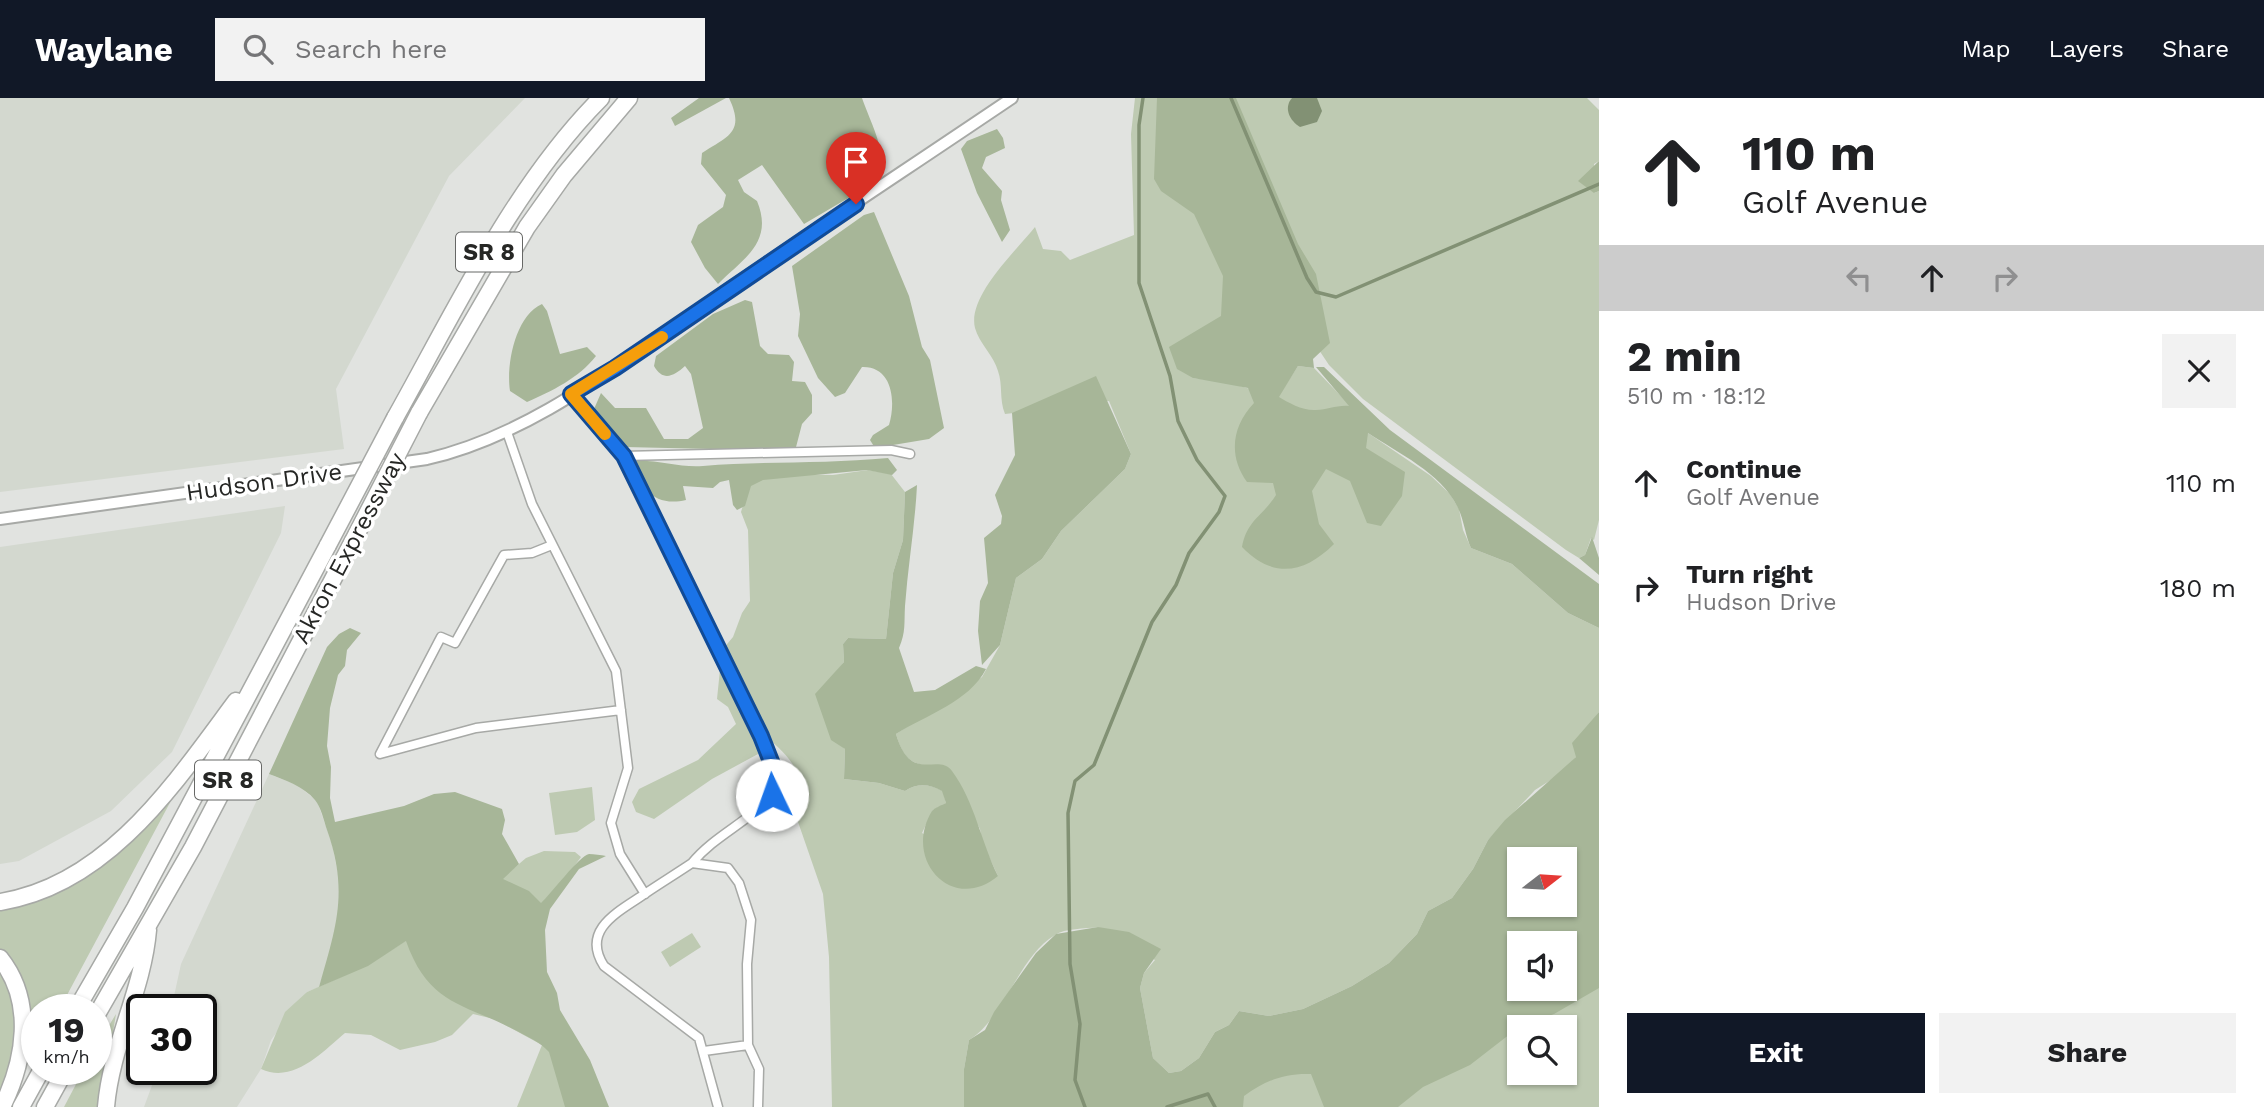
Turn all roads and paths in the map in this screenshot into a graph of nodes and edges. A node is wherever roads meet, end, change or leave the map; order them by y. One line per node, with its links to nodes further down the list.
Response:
1 (601, 98): 10 (highway, Akron Expressway / SR 8, bridge)
2 (629, 98): 15 (highway, Akron Expressway / SR 8, bridge)
3 (1012, 98): 4 (street, Hudson Drive)
4 (571, 394): 5 (street, Hudson Drive); 7 (street)
5 (507, 432): 8 (street, Hudson Drive); 9 (street)
6 (910, 454): 7 (street)
7 (624, 456): 12 (street)
8 (0, 519)
9 (552, 545): 11 (street); 11 (street)
10 (267, 660): 14 (highway); 17 (highway, Akron Expressway / SR 8)
11 (621, 710): 13 (street)
12 (692, 863): 13 (street); 19 (street)
13 (645, 894): 20 (street)
14 (0, 902)
15 (149, 925): 18 (highway, Akron Expressway / SR 8); 26 (highway)
16 (0, 958): 23 (highway)
17 (85, 994)
18 (109, 994)
19 (748, 1045): 20 (street); 28 (street)
20 (704, 1051): 27 (street)
21 (33, 1085): 24 (highway)
22 (57, 1085): 25 (highway)
23 (2, 1107)
24 (21, 1107)
25 (45, 1107)
26 (106, 1107)
27 (719, 1107)
28 (758, 1107)

